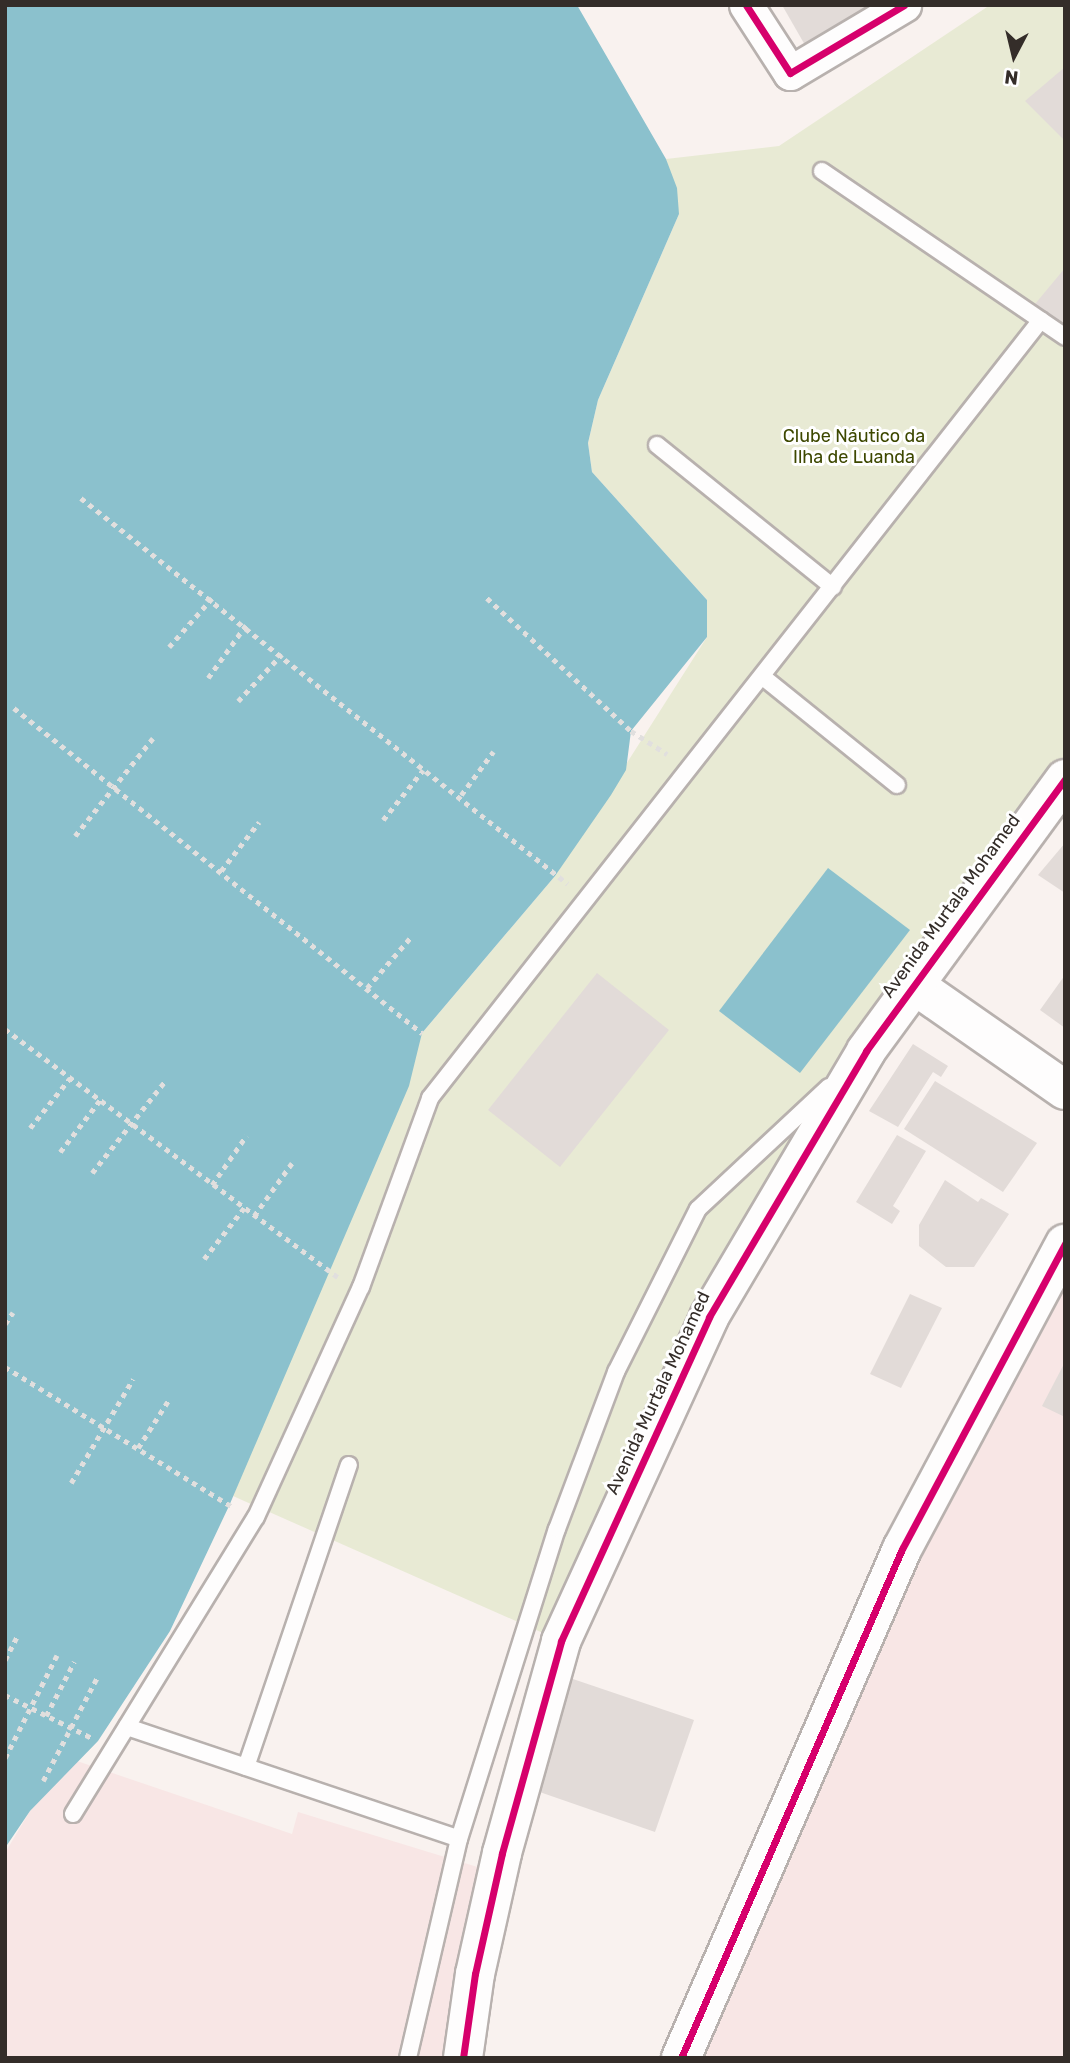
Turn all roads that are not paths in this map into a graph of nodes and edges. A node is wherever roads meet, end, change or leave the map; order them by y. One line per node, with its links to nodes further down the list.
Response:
1 (746, 5): 2 (street)
2 (904, 5)
3 (822, 171): 4 (lane)
4 (1041, 320): 5 (lane); 7 (lane)
5 (1065, 337)
6 (657, 445): 7 (lane)
7 (833, 587): 8 (lane)
8 (763, 677): 10 (lane); 16 (lane)
9 (1065, 779): 11 (street, Avenida Murtala Mohamed)
10 (897, 785)
11 (913, 984): 12 (street, Avenida Murtala Mohamed); 13 (street)
12 (866, 1051): 19 (lane); 21 (street, Avenida Murtala Mohamed)
13 (1065, 1090)
14 (1065, 1244): 22 (street)
15 (349, 1465): 17 (lane)
16 (127, 1727): 17 (lane); 18 (lane)
17 (246, 1767): 19 (lane)
18 (73, 1814)
19 (459, 1839): 20 (lane)
20 (408, 2058)
21 (463, 2058)
22 (681, 2058)

